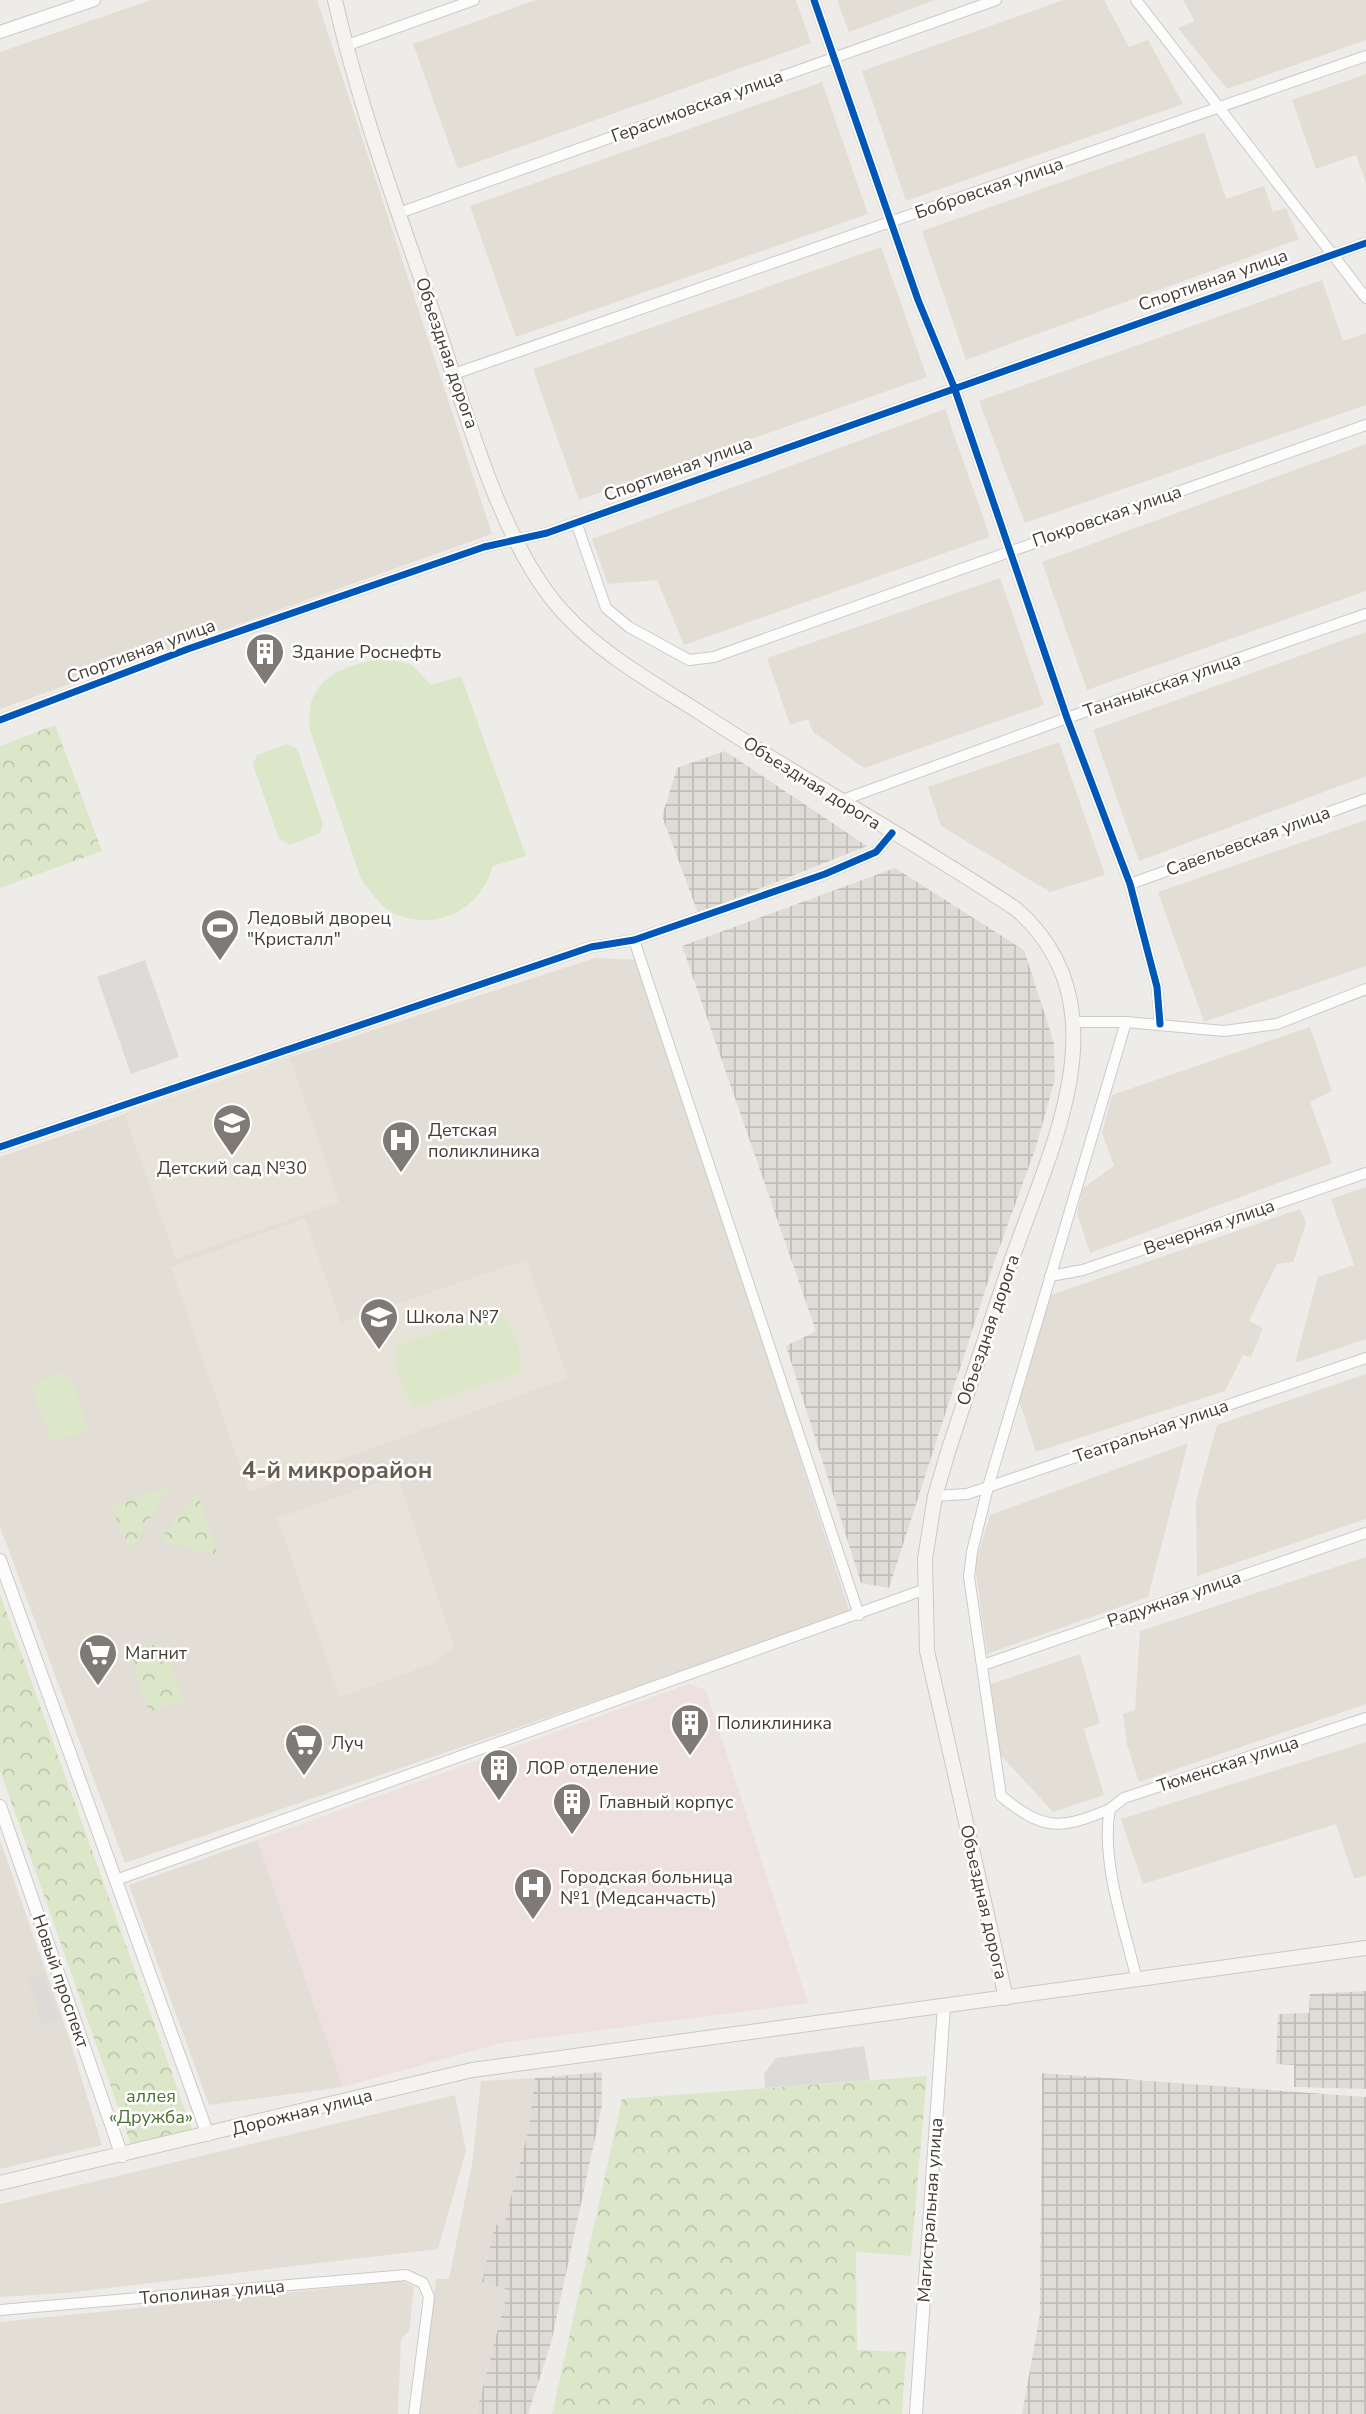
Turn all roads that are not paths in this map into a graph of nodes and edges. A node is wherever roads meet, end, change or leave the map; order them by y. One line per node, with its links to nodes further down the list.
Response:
1 (94, 0): 7 (street)
2 (335, 0): 8 (main road, Объездная дорога)
3 (474, 0): 8 (street)
4 (814, 0): 10 (street)
5 (996, 0): 10 (street, Герасимовская улица)
6 (1136, 0): 11 (street)
7 (0, 32)
8 (345, 46): 12 (main road, Объездная дорога)
9 (1366, 56): 11 (street, Бобровская улица)
10 (834, 58): 12 (street, Герасимовская улица); 13 (street)
11 (1221, 107): 13 (street, Бобровская улица); 15 (street)
12 (399, 213): 17 (main road, Объездная дорога)
13 (892, 222): 17 (street, Бобровская улица); 18 (street)
14 (1366, 243): 15 (street, Спортивная улица)
15 (1332, 256): 16 (street); 18 (street, Спортивная улица)
16 (1366, 298)
17 (454, 374): 21 (main road, Объездная дорога)
18 (954, 387): 20 (street, Спортивная улица); 22 (street)
19 (1366, 425): 22 (street, Покровская улица)
20 (576, 522): 21 (street, Спортивная улица); 22 (street, Покровская улица)
21 (515, 540): 25 (street, Спортивная улица); 27 (main road, Объездная дорога)
22 (1010, 550): 24 (street)
23 (1366, 614): 24 (street, Тананыкская улица)
24 (1066, 718): 27 (street, Тананыкская улица); 29 (street)
25 (0, 720)
26 (1366, 799): 29 (street, Савельевская улица)
27 (840, 801): 28 (main road, Объездная дорога)
28 (892, 833): 30 (street); 32 (main road, Объездная дорога)
29 (1130, 884): 34 (street)
30 (634, 940): 35 (street); 44 (street)
31 (1366, 989): 34 (street)
32 (1073, 1022): 33 (street); 40 (main road, Объездная дорога)
33 (1126, 1022): 34 (street); 37 (street)
34 (1160, 1024)
35 (0, 1147)
36 (1366, 1172): 37 (street, Вечерняя улица)
37 (1050, 1276): 39 (street)
38 (1366, 1358): 39 (street, Театральная улица)
39 (988, 1488): 40 (street, Театральная улица); 45 (street)
40 (935, 1496): 43 (main road, Объездная дорога)
41 (1366, 1533): 45 (street, Радужная улица)
42 (0, 1560): 49 (street)
43 (923, 1590): 44 (street); 52 (main road, Объездная дорога)
44 (859, 1615): 49 (street)
45 (983, 1665): 48 (street, Тюменская улица)
46 (1366, 1717): 48 (street, Тюменская улица)
47 (0, 1805): 55 (street, Новый проспект)
48 (1110, 1809): 51 (street)
49 (116, 1880): 54 (street)
50 (1366, 1948): 51 (main road, Дорожная улица)
51 (1137, 1980): 52 (main road, Дорожная улица)
52 (1006, 1998): 53 (main road, Дорожная улица)
53 (944, 2006): 54 (main road, Дорожная улица); 59 (street, Магистральная улица)
54 (208, 2135): 55 (main road, Дорожная улица)
55 (122, 2155): 56 (main road, Дорожная улица)
56 (0, 2183)
57 (0, 2310): 58 (street, Тополиная улица)
58 (414, 2414)
59 (916, 2414)

